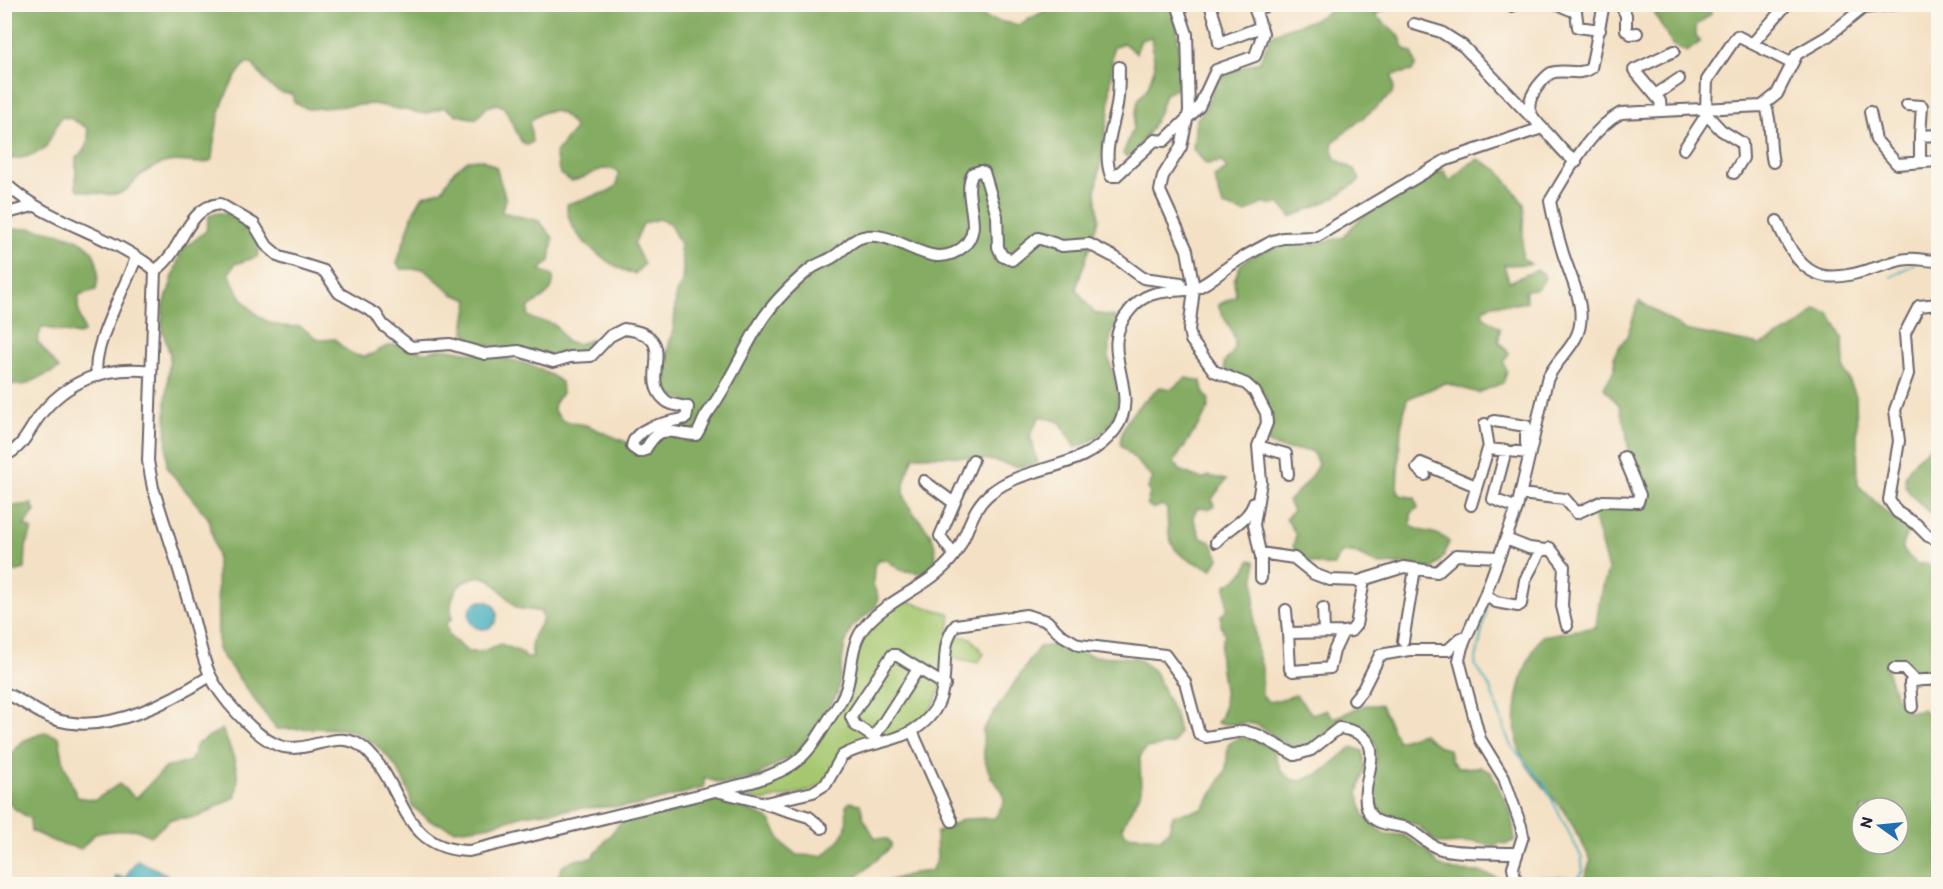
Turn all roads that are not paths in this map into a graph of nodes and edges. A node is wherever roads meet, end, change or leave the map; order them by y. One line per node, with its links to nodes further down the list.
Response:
1 (1177, 4): 27 (street)
2 (1210, 4): 12 (street)
3 (1271, 4): 10 (street)
4 (1556, 4): 13 (street)
5 (1605, 4): 13 (street)
6 (1620, 4): 14 (street)
7 (1787, 4): 15 (street)
8 (1898, 4): 9 (street)
9 (1862, 6): 17 (street)
10 (1254, 8): 12 (street)
11 (1414, 24): 26 (street)
12 (1261, 27): 27 (street)
13 (1600, 30): 26 (street)
14 (1636, 33)
15 (1753, 43): 17 (street); 24 (street)
16 (1674, 51): 20 (street)
17 (1791, 63): 21 (street)
18 (1119, 67): 27 (street)
19 (1679, 79): 20 (street)
20 (1655, 95): 23 (street)
21 (1765, 104): 24 (street); 34 (street)
22 (1907, 105): 30 (street)
23 (1661, 111): 24 (street); 33 (street)
24 (1708, 111): 31 (street); 36 (street)
25 (1870, 112): 35 (street)
26 (1531, 117): 28 (street)
27 (1188, 118): 44 (street)
28 (1542, 128): 33 (street); 44 (street)
29 (1938, 135): 30 (street)
30 (1920, 136): 35 (street)
31 (1684, 149)
32 (1938, 161): 35 (street)
33 (1576, 162): 51 (street)
34 (1773, 162)
35 (1920, 162)
36 (1734, 173)
37 (4, 182): 38 (street)
38 (33, 206): 39 (street); 41 (street)
39 (4, 214)
40 (1777, 221): 42 (street)
41 (136, 258): 43 (street); 47 (street)
42 (1938, 261)
43 (155, 270): 44 (street); 46 (street)
44 (1194, 289): 48 (street); 69 (street)
45 (1938, 304): 65 (street)
46 (151, 371): 47 (street); 85 (street)
47 (97, 374): 52 (street)
48 (1258, 446): 55 (street); 57 (street)
49 (1489, 448): 50 (street); 51 (street); 59 (street)
50 (1506, 450): 51 (street); 63 (street)
51 (1529, 453): 60 (street)
52 (4, 456)
53 (1624, 458): 60 (street)
54 (973, 460): 61 (street)
55 (1288, 474)
56 (1425, 475): 59 (street)
57 (1261, 476): 66 (street); 68 (street)
58 (924, 481): 61 (street)
59 (1476, 486): 62 (street)
60 (1520, 494): 63 (street)
61 (954, 503): 69 (street)
62 (1470, 505)
63 (1517, 508): 64 (street)
64 (1506, 539): 67 (street); 70 (street)
65 (1938, 540)
66 (1216, 542)
67 (1547, 549): 74 (street); 78 (street)
68 (1261, 554): 72 (street); 73 (street)
69 (954, 555): 94 (street)
70 (1499, 557): 71 (street); 74 (street)
71 (1415, 569): 73 (street); 82 (street)
72 (1262, 578)
73 (1364, 580): 80 (street)
74 (1485, 595): 77 (street)
75 (1323, 608): 79 (street)
76 (1286, 610): 81 (street)
77 (1472, 624): 90 (street); 98 (street)
78 (1567, 626)
79 (1324, 632): 80 (street); 81 (street)
80 (1343, 632): 81 (street)
81 (1288, 633)
82 (1403, 641)
83 (918, 669): 88 (street); 93 (street); 93 (street)
84 (1894, 669): 87 (street)
85 (210, 676): 89 (street); 94 (street)
86 (1938, 678): 87 (street)
87 (1915, 680): 91 (street)
88 (945, 685): 92 (street); 98 (street)
89 (4, 693)
90 (1354, 700)
91 (1912, 707)
92 (912, 731): 93 (street); 96 (street)
93 (877, 739): 95 (street)
94 (715, 790): 95 (street)
95 (765, 804): 97 (street)
96 (952, 821)
97 (822, 828)
98 (1516, 853): 99 (street)
99 (1516, 885)

